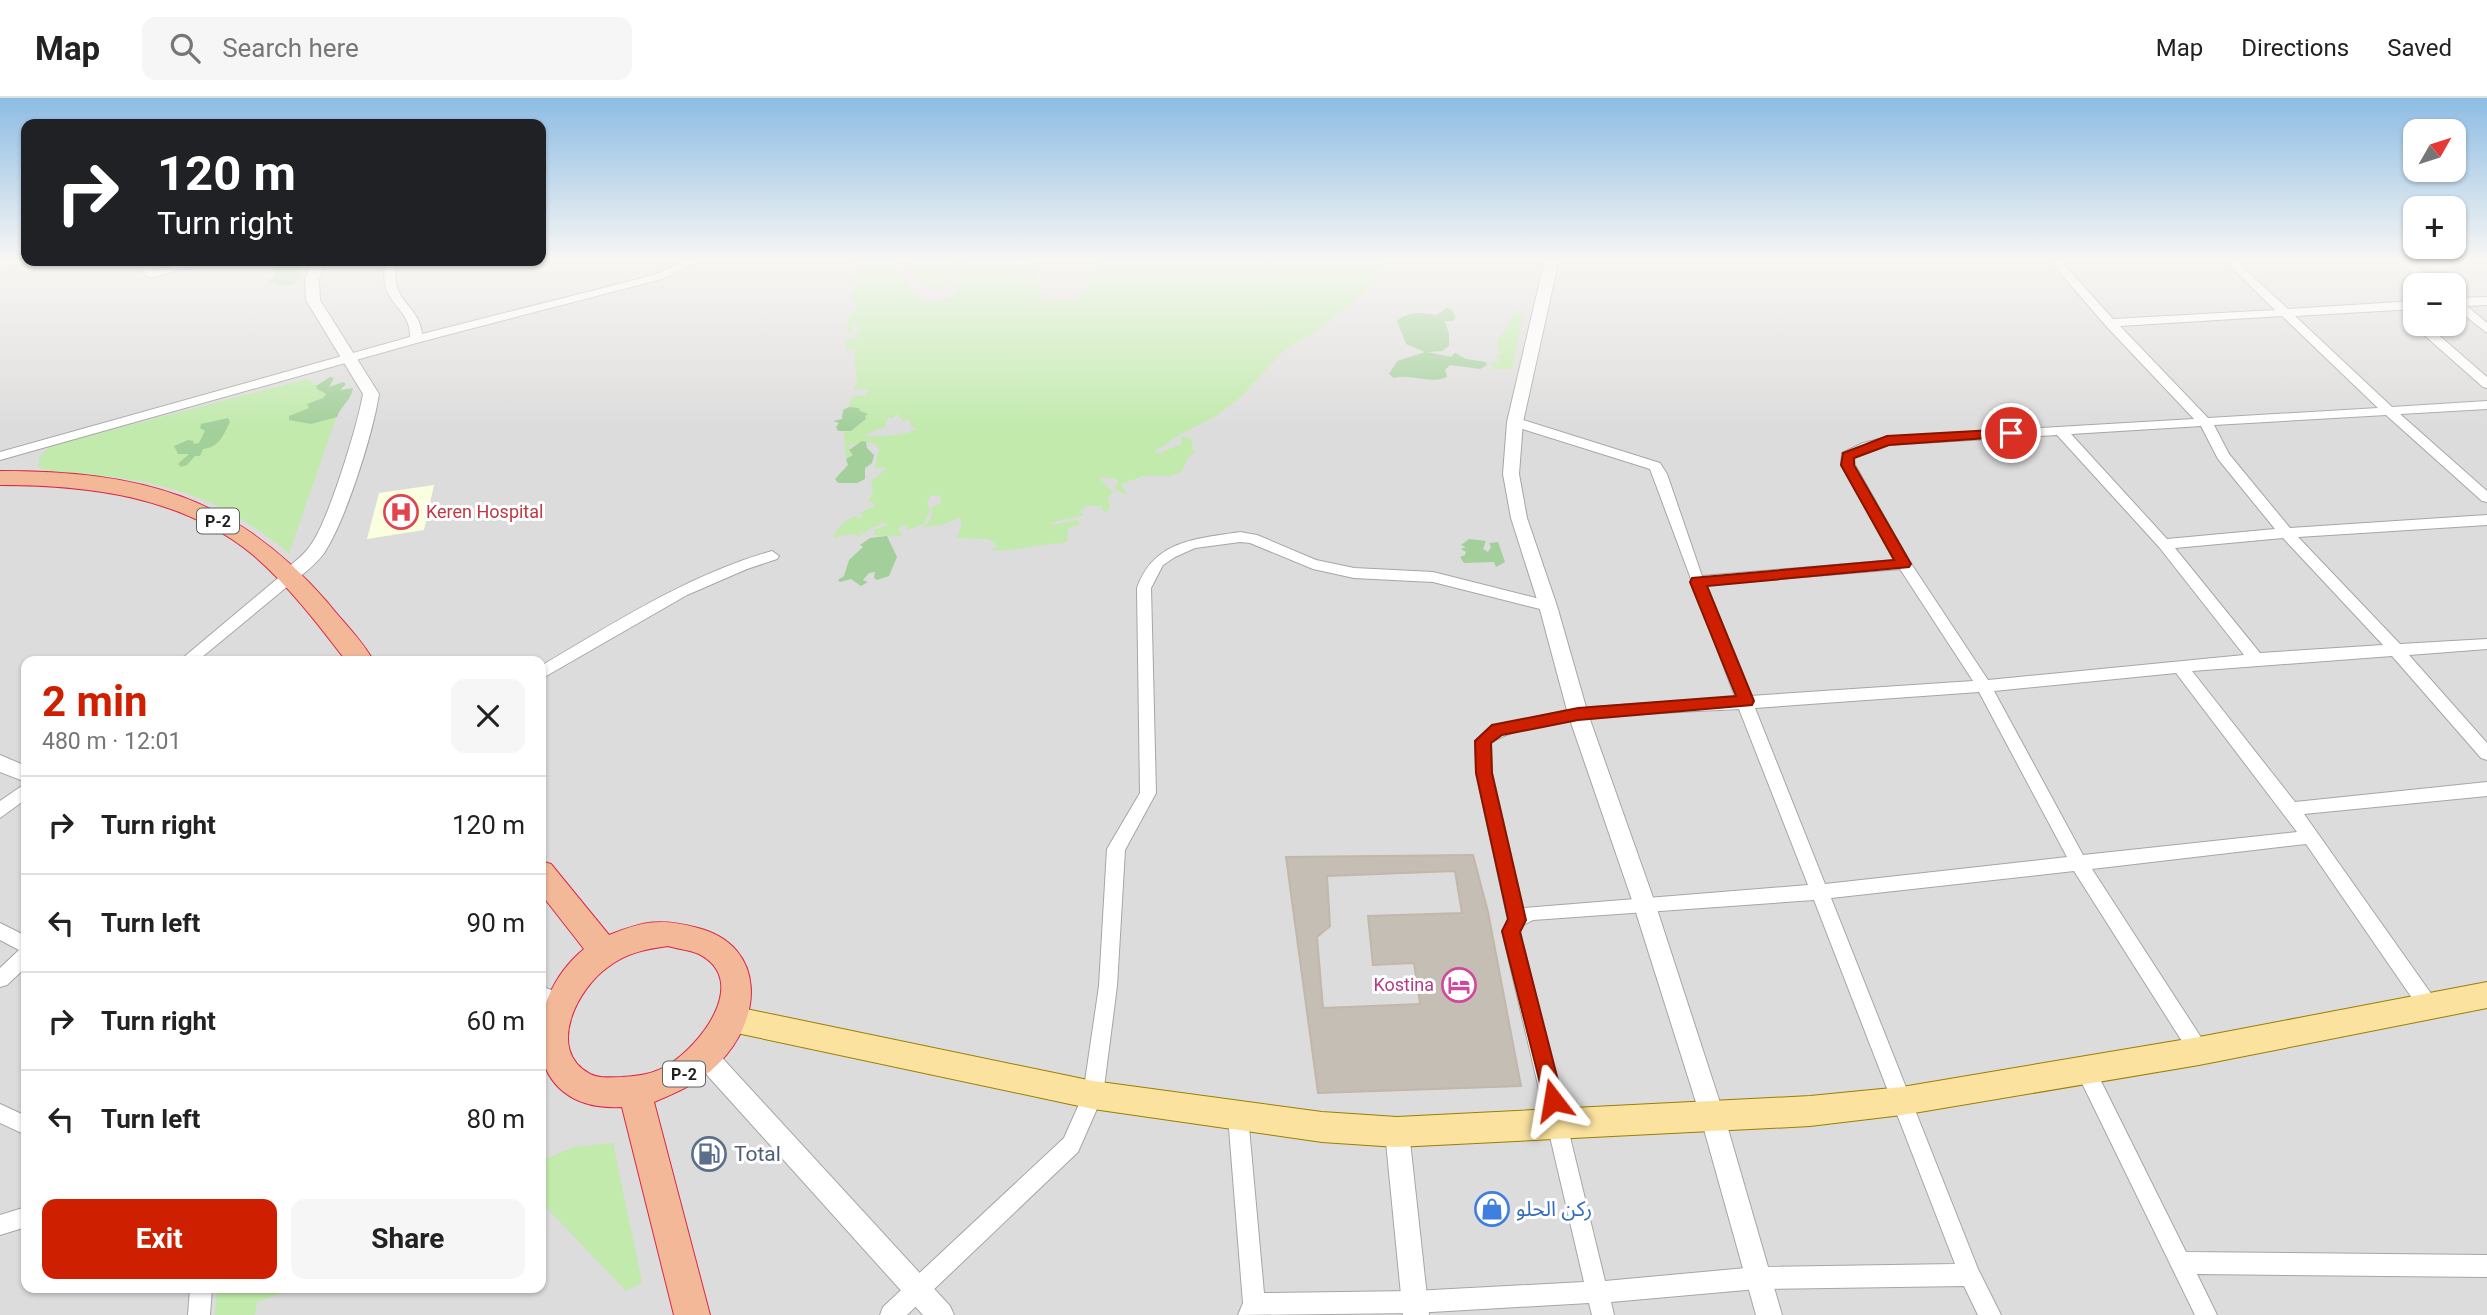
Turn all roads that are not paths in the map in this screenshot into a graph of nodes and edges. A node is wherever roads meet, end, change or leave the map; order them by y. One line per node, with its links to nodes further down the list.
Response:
1 (322, 316): 13 (street)
2 (410, 316): 12 (street)
3 (506, 316): 12 (street)
4 (1539, 316): 17 (street)
5 (2104, 316): 9 (street)
6 (2250, 316): 9 (street)
7 (2287, 316): 16 (street)
8 (2472, 316): 10 (street)
9 (2110, 323): 18 (street)
10 (2487, 328)
11 (2433, 336): 14 (street)
12 (416, 339): 13 (street)
13 (347, 358): 20 (street); 27 (street)
14 (2487, 384)
15 (2487, 405): 16 (street)
16 (2388, 410): 18 (street); 21 (street)
17 (1515, 422): 28 (street); 29 (street)
18 (2206, 423): 19 (street); 23 (street)
19 (2061, 431): 24 (street); 26 (street)
20 (5, 466): 27 (highway, P-2)
21 (2487, 498)
22 (2487, 520): 23 (street)
23 (2286, 533): 24 (street); 31 (street)
24 (2164, 544): 34 (street)
25 (772, 556): 36 (street)
26 (1904, 564): 28 (street); 37 (street)
27 (289, 577): 32 (street); 33 (highway, P-2)
28 (1698, 582): 38 (street)
29 (1548, 607): 39 (street); 67 (street)
30 (2487, 644): 31 (street)
31 (2397, 651): 34 (street); 40 (street)
32 (192, 656)
33 (357, 656)
34 (2256, 659): 35 (street)
35 (2180, 668): 37 (street); 45 (street)
36 (546, 670)
37 (1984, 687): 38 (street); 48 (street)
38 (1746, 701): 39 (street); 50 (street)
39 (1578, 714): 51 (street); 52 (street)
40 (2487, 754)
41 (0, 762): 42 (street)
42 (21, 772)
43 (2487, 789): 45 (street)
44 (21, 794): 46 (street)
45 (2291, 809): 47 (street)
46 (0, 811)
47 (2311, 837): 48 (street); 60 (street)
48 (2079, 864): 50 (street); 63 (street)
49 (546, 879): 55 (highway)
50 (1821, 892): 51 (street); 68 (street)
51 (1644, 903): 52 (street); 70 (street)
52 (1517, 920): 73 (street)
53 (0, 931): 54 (street)
54 (21, 942)
55 (604, 952): 59 (highway, P-2); 61 (highway, P-2)
56 (21, 960): 57 (street)
57 (0, 979)
58 (2487, 995): 60 (main road)
59 (549, 1000): 62 (highway, P-2)
60 (2430, 1008): 63 (main road)
61 (732, 1019): 64 (highway, P-2); 67 (main road)
62 (546, 1049): 66 (highway, P-2)
63 (2199, 1051): 65 (main road)
64 (706, 1057): 66 (highway, P-2); 81 (street)
65 (2086, 1071): 68 (main road); 77 (street)
66 (635, 1093): 87 (highway)
67 (1093, 1095): 71 (main road); 81 (street)
68 (1902, 1101): 70 (main road); 79 (street)
69 (0, 1113): 72 (street)
70 (1712, 1115): 73 (main road); 80 (street)
71 (1238, 1116): 74 (main road); 85 (street)
72 (21, 1124)
73 (1559, 1125): 74 (main road); 82 (street)
74 (1398, 1132): 84 (street)
75 (21, 1219): 76 (street)
76 (0, 1225)
77 (2179, 1263): 78 (street); 93 (street)
78 (2487, 1266)
79 (1970, 1275): 80 (street); 92 (street)
80 (1757, 1278): 82 (street); 91 (street)
81 (918, 1289): 88 (street); 89 (street)
82 (1598, 1292): 84 (street); 90 (street)
83 (201, 1293): 86 (street)
84 (1415, 1308): 85 (street)
85 (1251, 1310)
86 (199, 1315)
87 (692, 1315)
88 (891, 1315)
89 (942, 1315)
90 (1603, 1315)
91 (1769, 1315)
92 (1990, 1315)
93 (2206, 1315)

